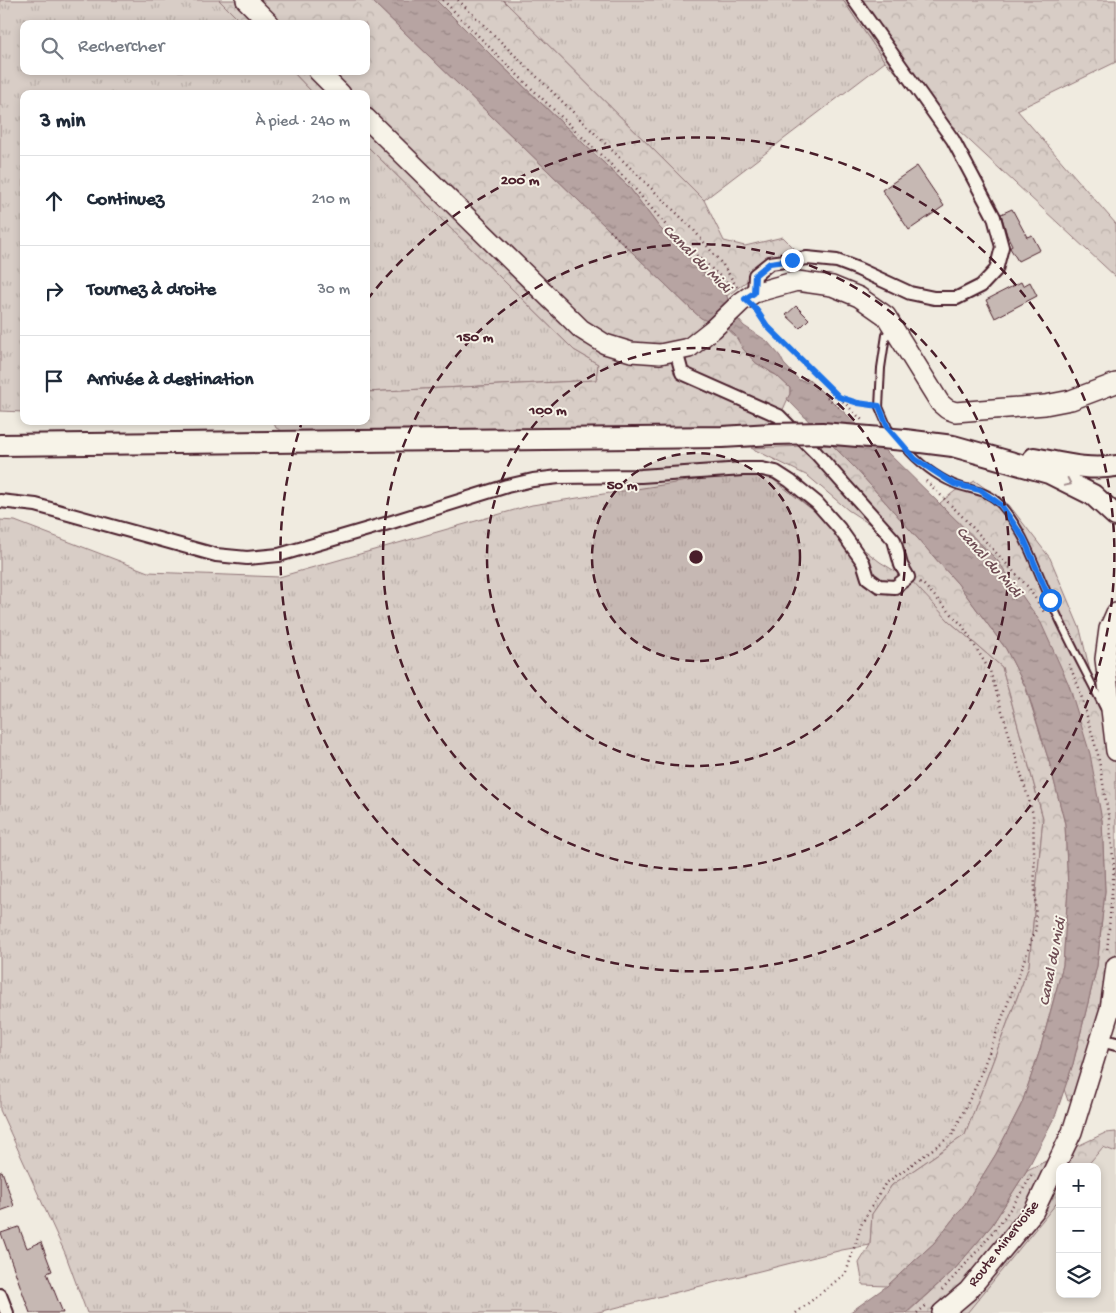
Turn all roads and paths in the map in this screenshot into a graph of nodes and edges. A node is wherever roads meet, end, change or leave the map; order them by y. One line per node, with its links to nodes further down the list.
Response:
1 (246, 0): 5 (street)
2 (443, 0): 11 (path)
3 (458, 0): 11 (path)
4 (854, 0): 11 (street)
5 (266, 20)
6 (322, 75): 7 (street)
7 (337, 90)
8 (370, 122): 13 (street)
9 (610, 231): 10 (path)
10 (629, 249)
11 (746, 298): 12 (street); 13 (street); 16 (path)
12 (893, 328): 14 (street); 17 (lane)
13 (676, 351): 27 (street)
14 (1116, 383)
15 (827, 397): 18 (path)
16 (839, 397): 17 (path); 19 (path)
17 (879, 406): 33 (lane)
18 (839, 407)
19 (867, 424)
20 (0, 445): 21 (main road, bridge)
21 (990, 455): 22 (main road); 26 (main road, one-way to 26)
22 (1116, 466)
23 (922, 477): 29 (path)
24 (1116, 495): 26 (main road)
25 (0, 501): 27 (street)
26 (1116, 517)
27 (908, 577): 42 (path)
28 (1116, 612): 32 (street)
29 (1047, 618)
30 (1116, 659): 32 (street)
31 (1067, 660): 35 (path)
32 (1109, 694): 33 (street)
33 (1113, 724): 34 (street)
34 (1116, 752)
35 (1111, 960): 36 (street, Route Minervoise)
36 (1108, 1042): 40 (street, Route Minervoise)
37 (1034, 1170): 38 (path)
38 (942, 1291)
39 (0, 1295): 41 (street)
40 (936, 1308): 43 (path)
41 (7, 1313)
42 (796, 1313)
43 (917, 1313)

